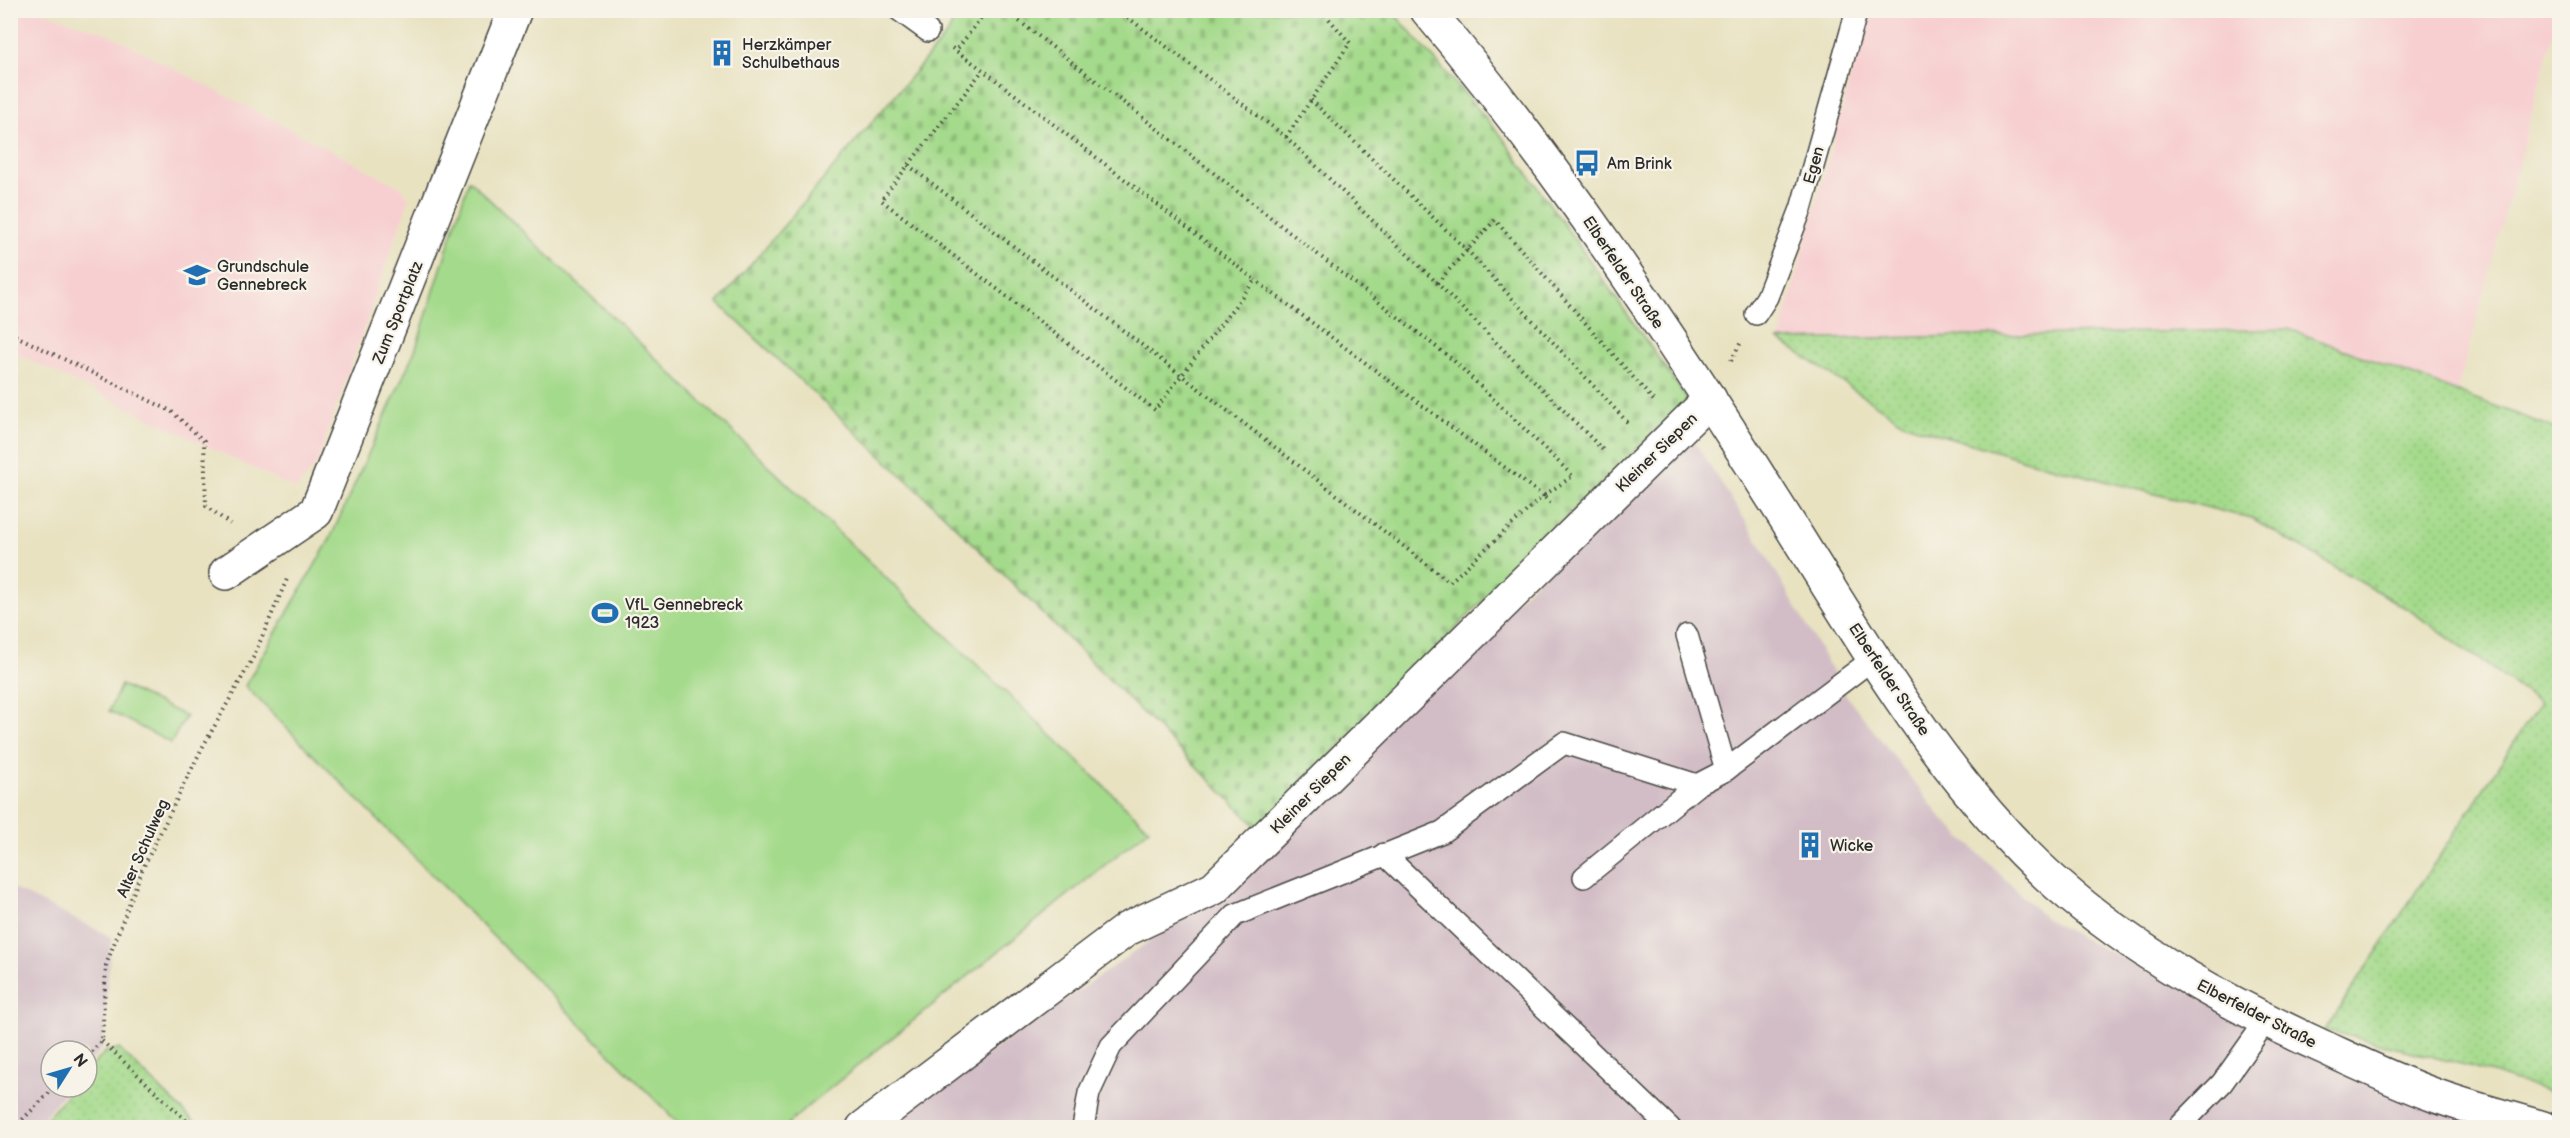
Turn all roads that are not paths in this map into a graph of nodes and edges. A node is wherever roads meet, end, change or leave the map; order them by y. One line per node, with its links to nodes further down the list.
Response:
1 (515, 10): 8 (street, Zum Sportplatz)
2 (899, 10): 5 (lane)
3 (1427, 10): 7 (street, Elberfelder Straße)
4 (1857, 10): 6 (lane, Egen)
5 (928, 31)
6 (1756, 314)
7 (1710, 399): 10 (street, Elberfelder Straße); 16 (street, Kleiner Siepen)
8 (226, 573)
9 (1687, 635): 11 (lane)
10 (1874, 658): 11 (lane); 15 (street, Elberfelder Straße)
11 (1726, 770): 12 (lane)
12 (1697, 785): 13 (lane); 14 (lane)
13 (1384, 854): 17 (lane); 18 (lane)
14 (1584, 877)
15 (2266, 1021): 19 (lane); 20 (street, Elberfelder Straße)
16 (863, 1128)
17 (1083, 1128)
18 (1670, 1128)
19 (2178, 1128)
20 (2544, 1128)

